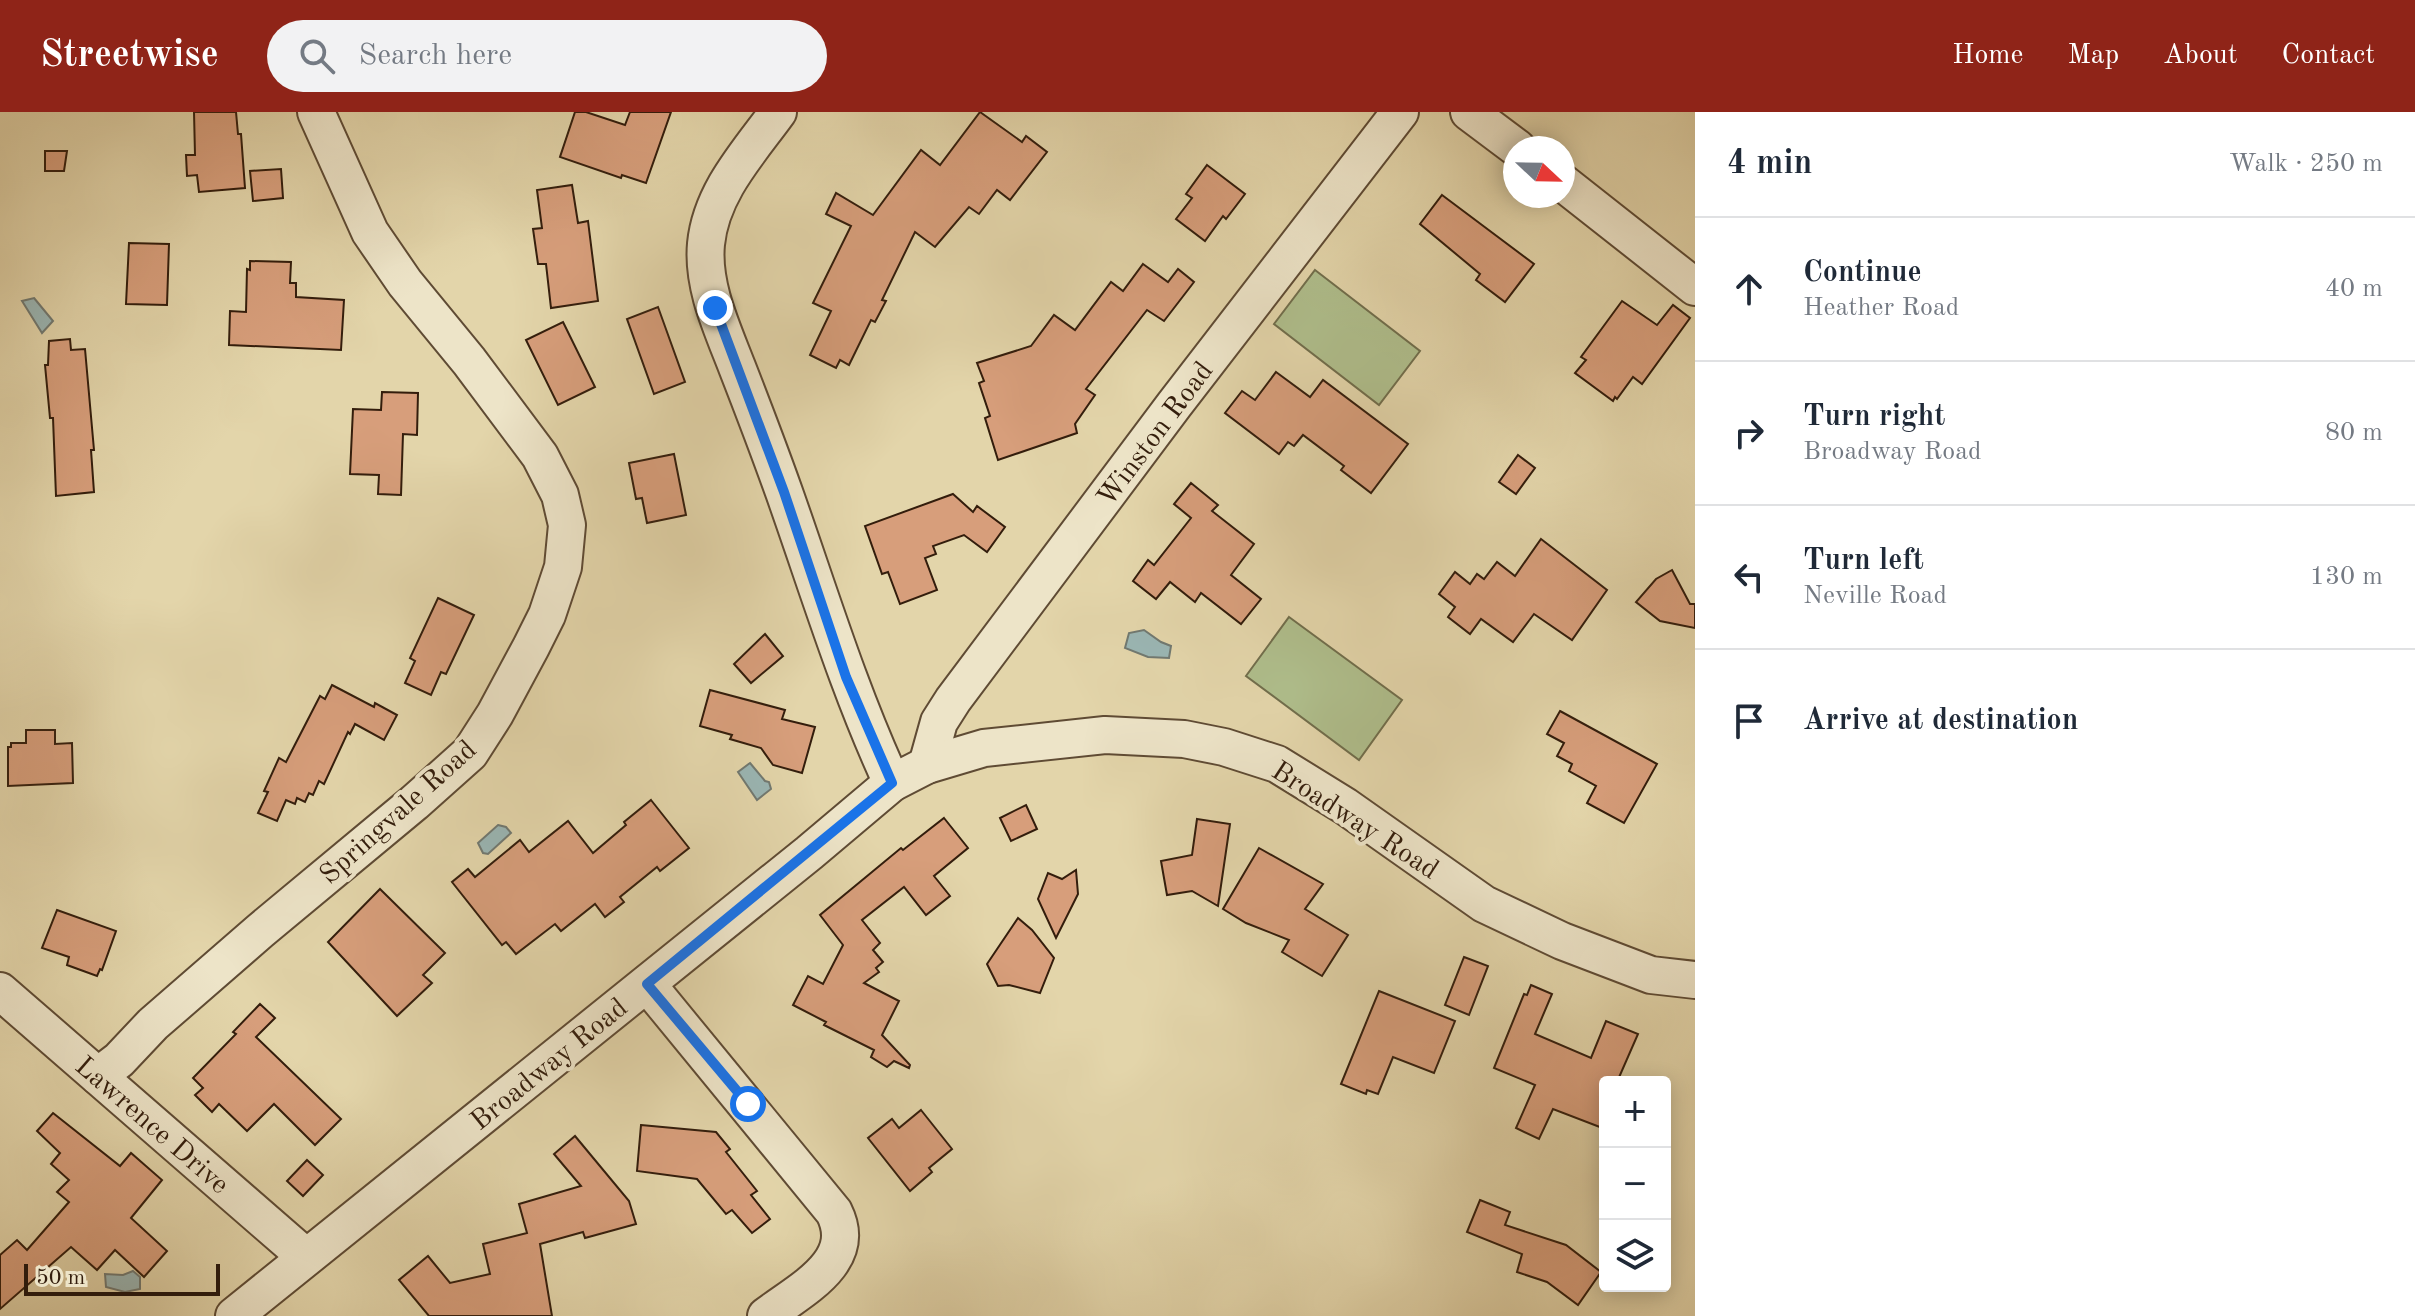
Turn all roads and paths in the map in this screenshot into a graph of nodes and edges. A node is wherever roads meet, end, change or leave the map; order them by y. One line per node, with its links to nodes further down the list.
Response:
1 (316, 112): 13 (street, Springvale Road)
2 (778, 112): 9 (street)
3 (1400, 112): 8 (street, Winston Road)
4 (1469, 112): 5 (street)
5 (1503, 138)
6 (1575, 192): 7 (street)
7 (1695, 287)
8 (927, 765): 9 (street, Broadway Road); 10 (street, Broadway Road)
9 (892, 783): 11 (street, Broadway Road)
10 (1695, 980)
11 (647, 984): 14 (street, Broadway Road); 16 (street)
12 (0, 991): 13 (street, Lawrence Drive)
13 (98, 1076): 14 (street, Lawrence Drive)
14 (306, 1257): 15 (street, Broadway Road)
15 (234, 1316)
16 (766, 1316)

